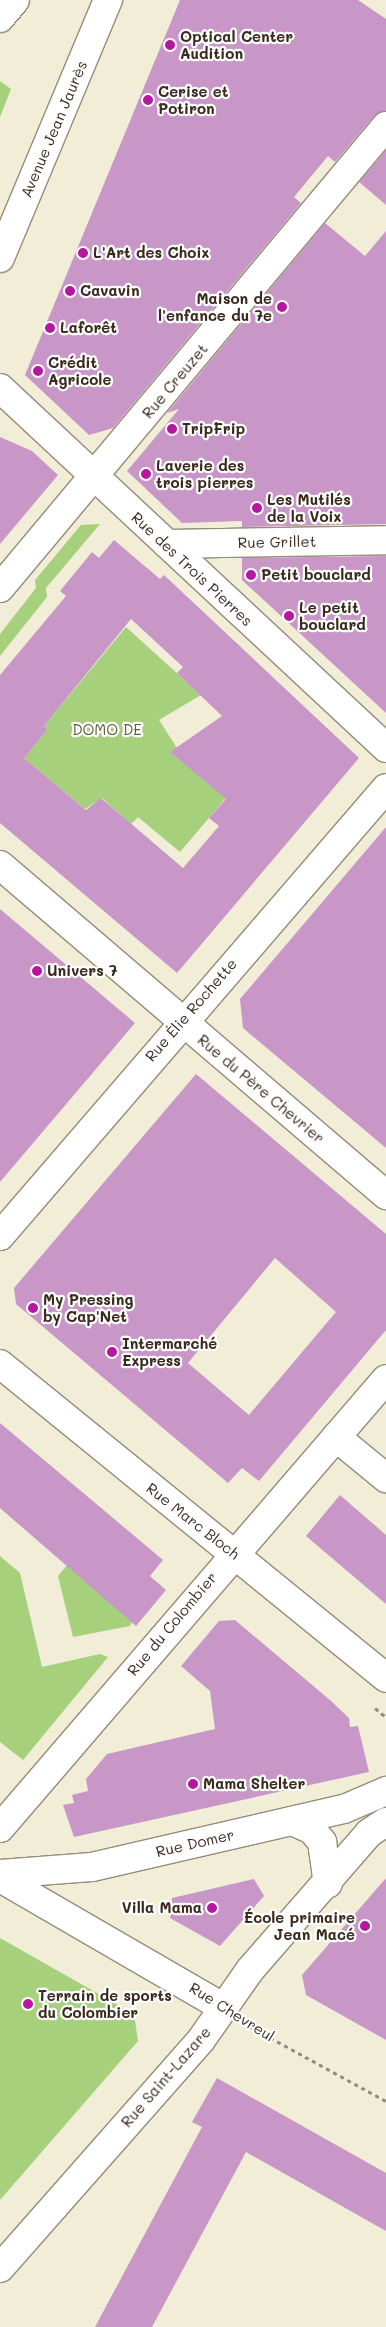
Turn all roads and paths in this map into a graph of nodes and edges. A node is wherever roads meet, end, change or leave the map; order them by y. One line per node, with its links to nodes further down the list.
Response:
1 (15, 0): 3 (street)
2 (108, 0): 5 (street, Avenue Jean Jaurès)
3 (0, 18)
4 (386, 126): 7 (street, Rue Creuzet)
5 (0, 258)
6 (0, 388): 7 (street, Rue des Trois Pierres)
7 (93, 478): 9 (street, Rue des Trois Pierres); 10 (street, Rue Creuzet)
8 (386, 540): 9 (street, Rue Grillet)
9 (167, 544): 11 (street, Rue des Trois Pierres)
10 (0, 588)
11 (386, 748)
12 (386, 788): 14 (street, Rue Élie Rochette)
13 (0, 865): 14 (street, Rue du Père Chevrier)
14 (181, 1021): 15 (street, Rue du Père Chevrier); 16 (street, Rue Élie Rochette)
15 (386, 1195)
16 (0, 1236)
17 (0, 1364): 21 (street, Rue Marc Bloch)
18 (386, 1379): 19 (street, Rue du Colombier)
19 (336, 1437): 20 (street); 21 (street, Rue du Colombier)
20 (386, 1478)
21 (233, 1554): 22 (street, Rue Marc Bloch); 26 (street, Rue du Colombier)
22 (386, 1678)
23 (386, 1791): 24 (street, Rue Domer)
24 (292, 1821): 27 (street, Rue Domer); 29 (street)
25 (386, 1822): 29 (street, Rue Saint-Lazare)
26 (0, 1828)
27 (0, 1874)
28 (0, 1878): 30 (street, Rue Chevreul)
29 (328, 1884): 30 (street, Rue Saint-Lazare)
30 (224, 2008): 31 (path, Rue Chevreul); 32 (street, Rue Saint-Lazare)
31 (386, 2101)
32 (0, 2268)

